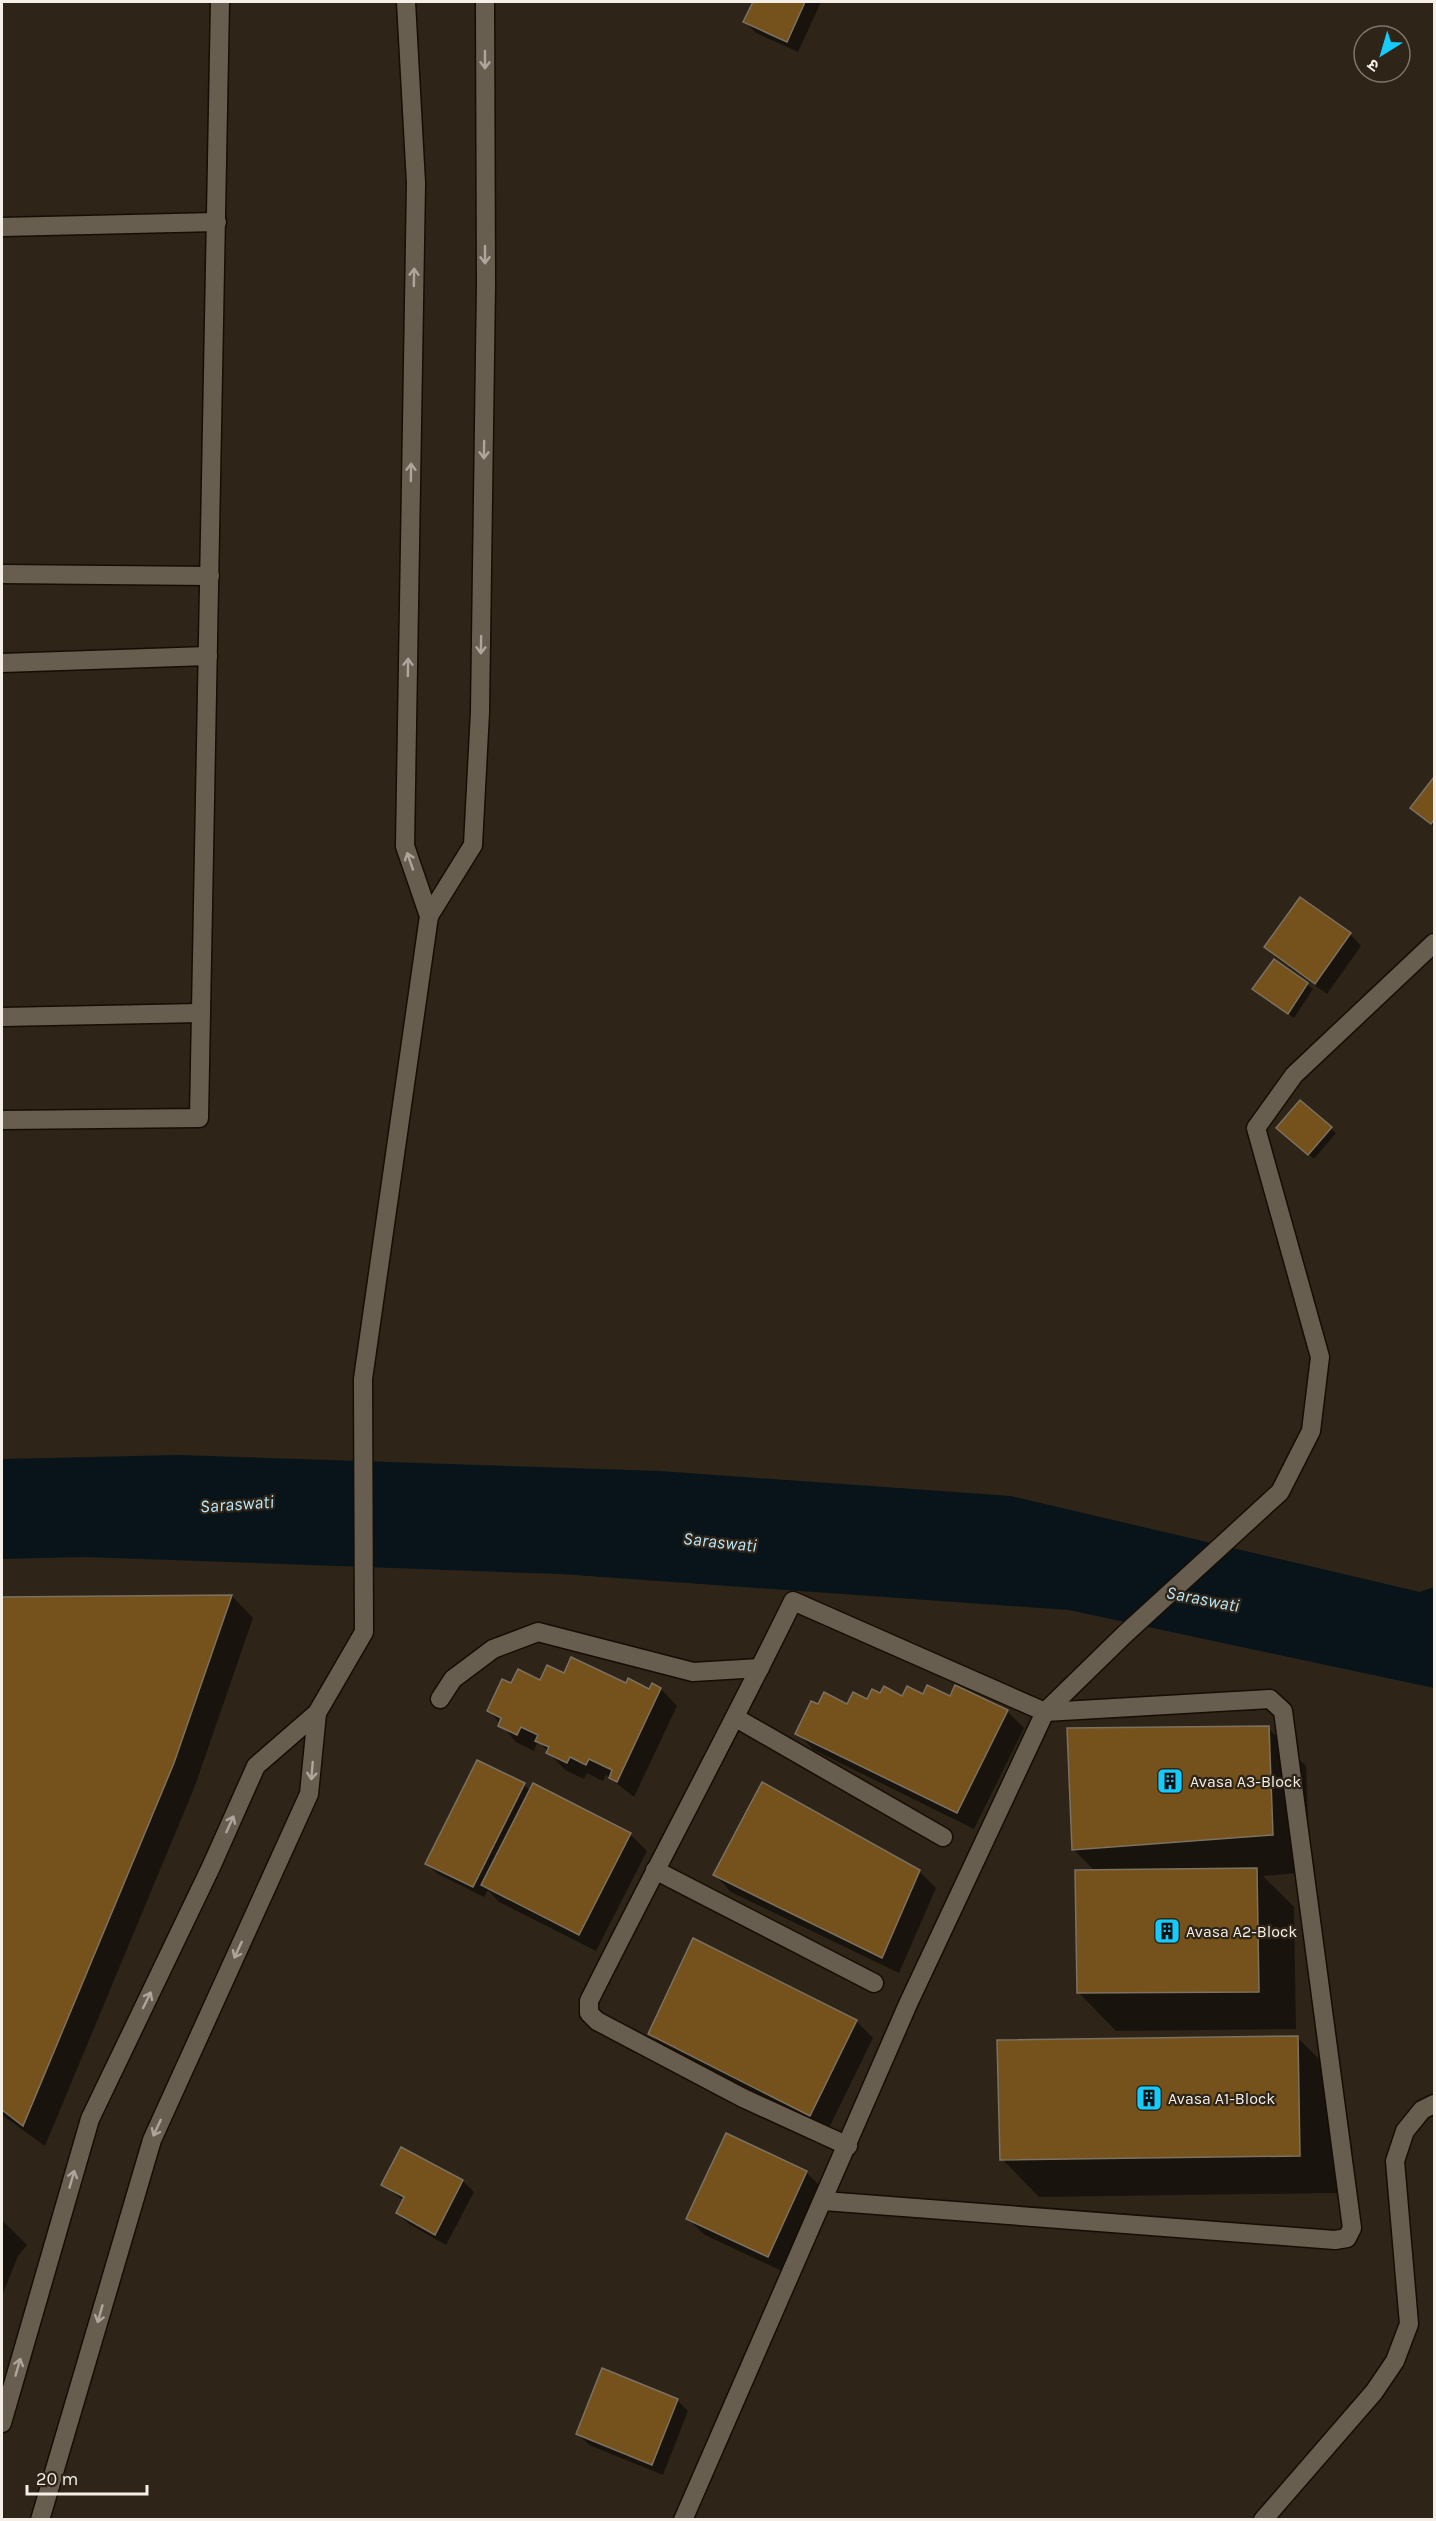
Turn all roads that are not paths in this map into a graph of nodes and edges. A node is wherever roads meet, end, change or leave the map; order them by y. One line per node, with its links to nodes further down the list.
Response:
1 (220, 2): 4 (street)
2 (406, 2): 10 (street, one-way to 2)
3 (485, 2): 10 (street, one-way to 10)
4 (217, 222): 5 (street); 7 (street)
5 (2, 227)
6 (2, 574): 7 (street)
7 (210, 576): 8 (street)
8 (208, 656): 9 (street); 12 (street)
9 (2, 663)
10 (429, 916): 18 (street)
11 (1434, 943): 17 (street)
12 (200, 1013): 13 (street); 14 (street)
13 (2, 1017)
14 (2, 1120)
15 (760, 1668): 16 (street); 17 (street); 19 (street)
16 (440, 1699)
17 (1045, 1712): 24 (street); 25 (street)
18 (317, 1713): 26 (street, one-way to 18); 27 (street, one-way to 27)
19 (736, 1718): 20 (street); 21 (street)
20 (943, 1838)
21 (655, 1870): 22 (street); 24 (street)
22 (874, 1983)
23 (1434, 2104): 29 (street)
24 (848, 2146): 25 (street)
25 (824, 2201): 28 (street)
26 (2, 2423)
27 (40, 2520)
28 (683, 2520)
29 (1263, 2520)

